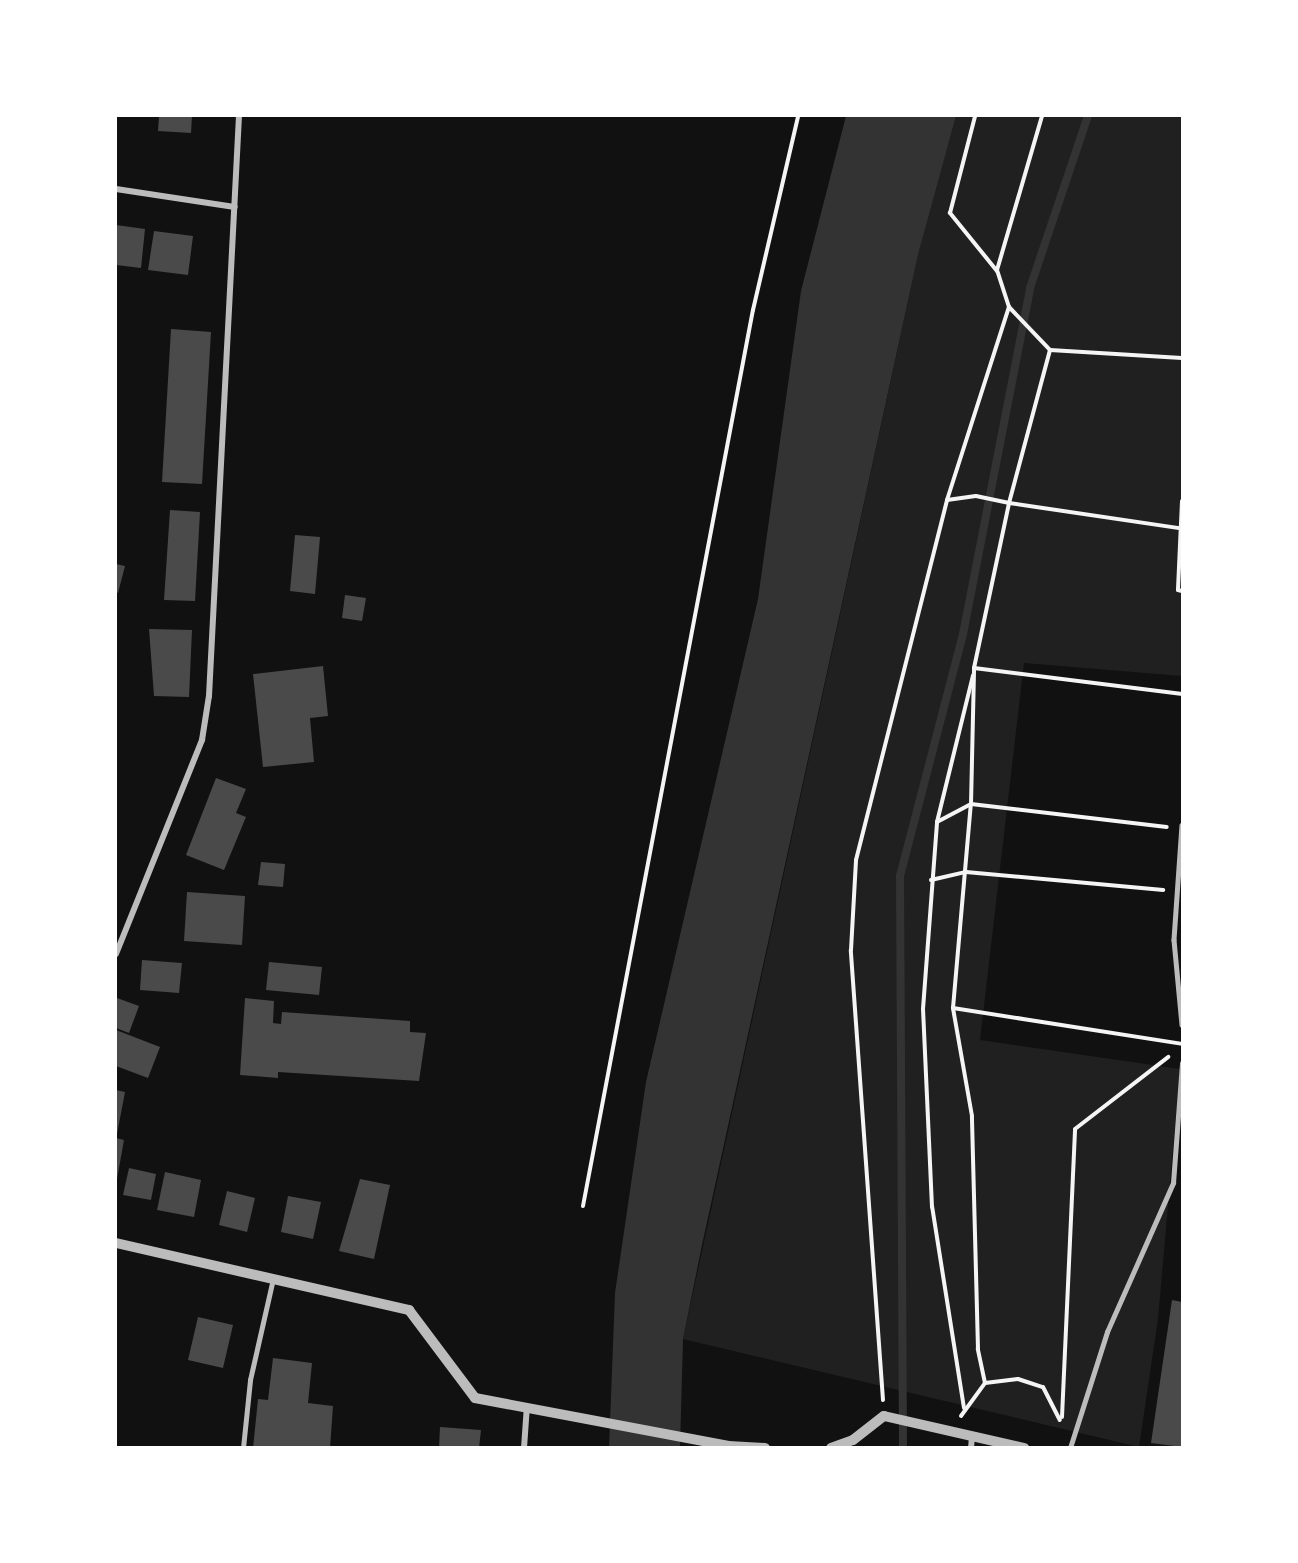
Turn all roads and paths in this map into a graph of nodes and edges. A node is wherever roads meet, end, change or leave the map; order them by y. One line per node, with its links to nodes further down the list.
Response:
1 (239, 116): 6 (street)
2 (798, 116): 29 (path)
3 (975, 116): 7 (path)
4 (1042, 116): 7 (path)
5 (116, 189): 6 (street)
6 (235, 207): 24 (street)
7 (997, 271): 8 (path)
8 (1009, 307): 9 (path); 11 (path)
9 (1050, 350): 10 (path); 13 (path)
10 (1182, 358)
11 (947, 500): 13 (path); 35 (path)
12 (1182, 501): 14 (path)
13 (1009, 503): 14 (path); 16 (path)
14 (1179, 528): 15 (path)
15 (1182, 591)
16 (974, 668): 17 (path); 18 (path); 19 (path)
17 (1182, 694)
18 (971, 804): 19 (path); 20 (path); 21 (path)
19 (937, 822): 22 (path)
20 (1182, 827): 23 (lane)
21 (966, 872): 22 (path); 23 (path); 25 (path)
22 (932, 879): 33 (path)
23 (1177, 892): 26 (lane)
24 (116, 954)
25 (953, 1008): 27 (path); 32 (path)
26 (1182, 1025)
27 (1182, 1045): 32 (path)
28 (1182, 1062): 44 (lane)
29 (584, 1206)
30 (116, 1243): 31 (street)
31 (273, 1279): 34 (street); 38 (lane)
32 (985, 1383): 33 (path)
33 (964, 1408): 36 (path)
34 (526, 1409): 39 (street); 40 (street)
35 (890, 1416): 36 (street); 41 (street)
36 (956, 1431): 37 (street)
37 (972, 1435): 42 (street); 43 (street)
38 (243, 1448)
39 (524, 1448)
40 (765, 1448)
41 (831, 1448)
42 (971, 1448)
43 (1024, 1448)
44 (1070, 1448)

